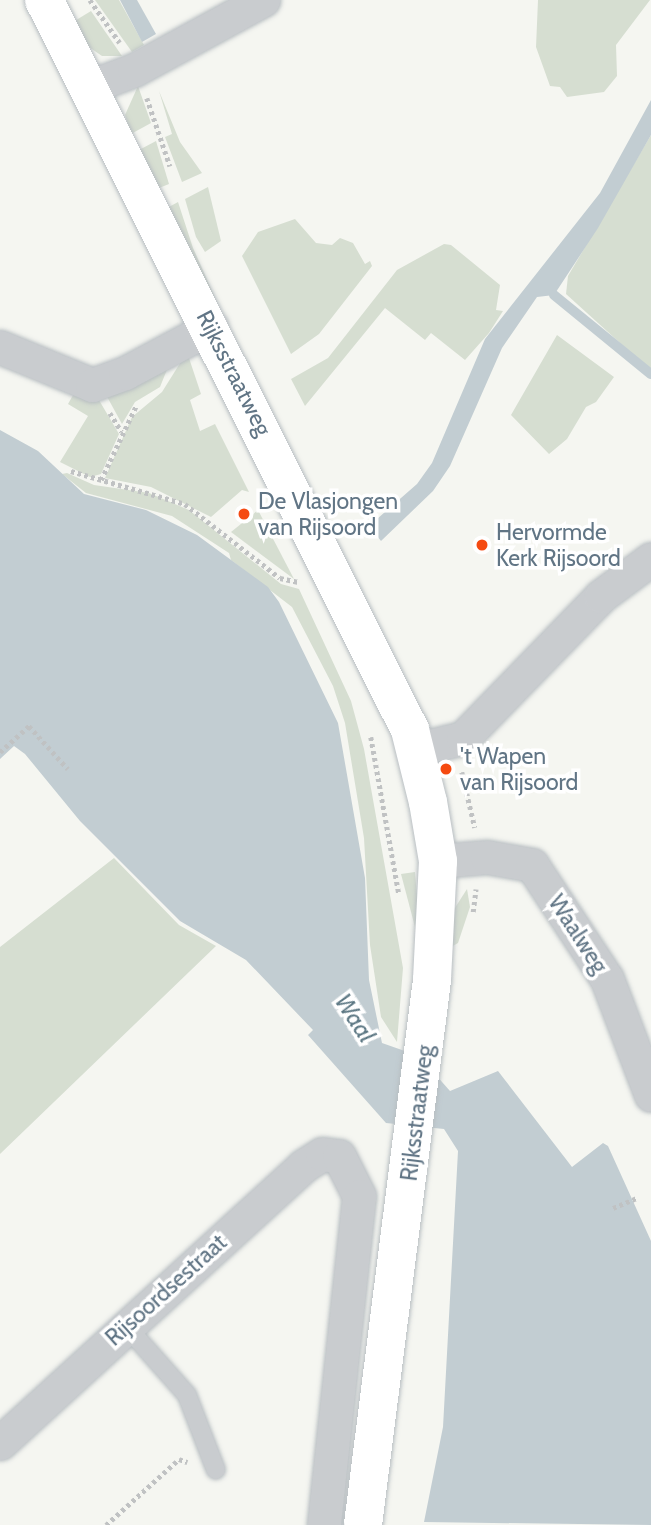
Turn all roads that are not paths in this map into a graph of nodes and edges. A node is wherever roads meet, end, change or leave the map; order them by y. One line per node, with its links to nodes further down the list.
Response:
1 (44, 0): 3 (street, Rijksstraatweg)
2 (262, 0): 3 (street)
3 (89, 87): 4 (street, Rijksstraatweg)
4 (211, 327): 5 (street); 7 (street, Rijksstraatweg)
5 (0, 347)
6 (651, 559): 7 (street)
7 (416, 749): 8 (street, Rijksstraatweg)
8 (438, 861): 9 (street, Waalweg); 14 (street, Rijksstraatweg)
9 (651, 1095)
10 (126, 1326): 11 (street, Rijsoordsestraat); 12 (lane); 13 (street, Rijsoordsestraat)
11 (0, 1443)
12 (213, 1462)
13 (330, 1471): 14 (street); 15 (street)
14 (369, 1477): 16 (street, Rijksstraatweg)
15 (324, 1525)
16 (363, 1525)

